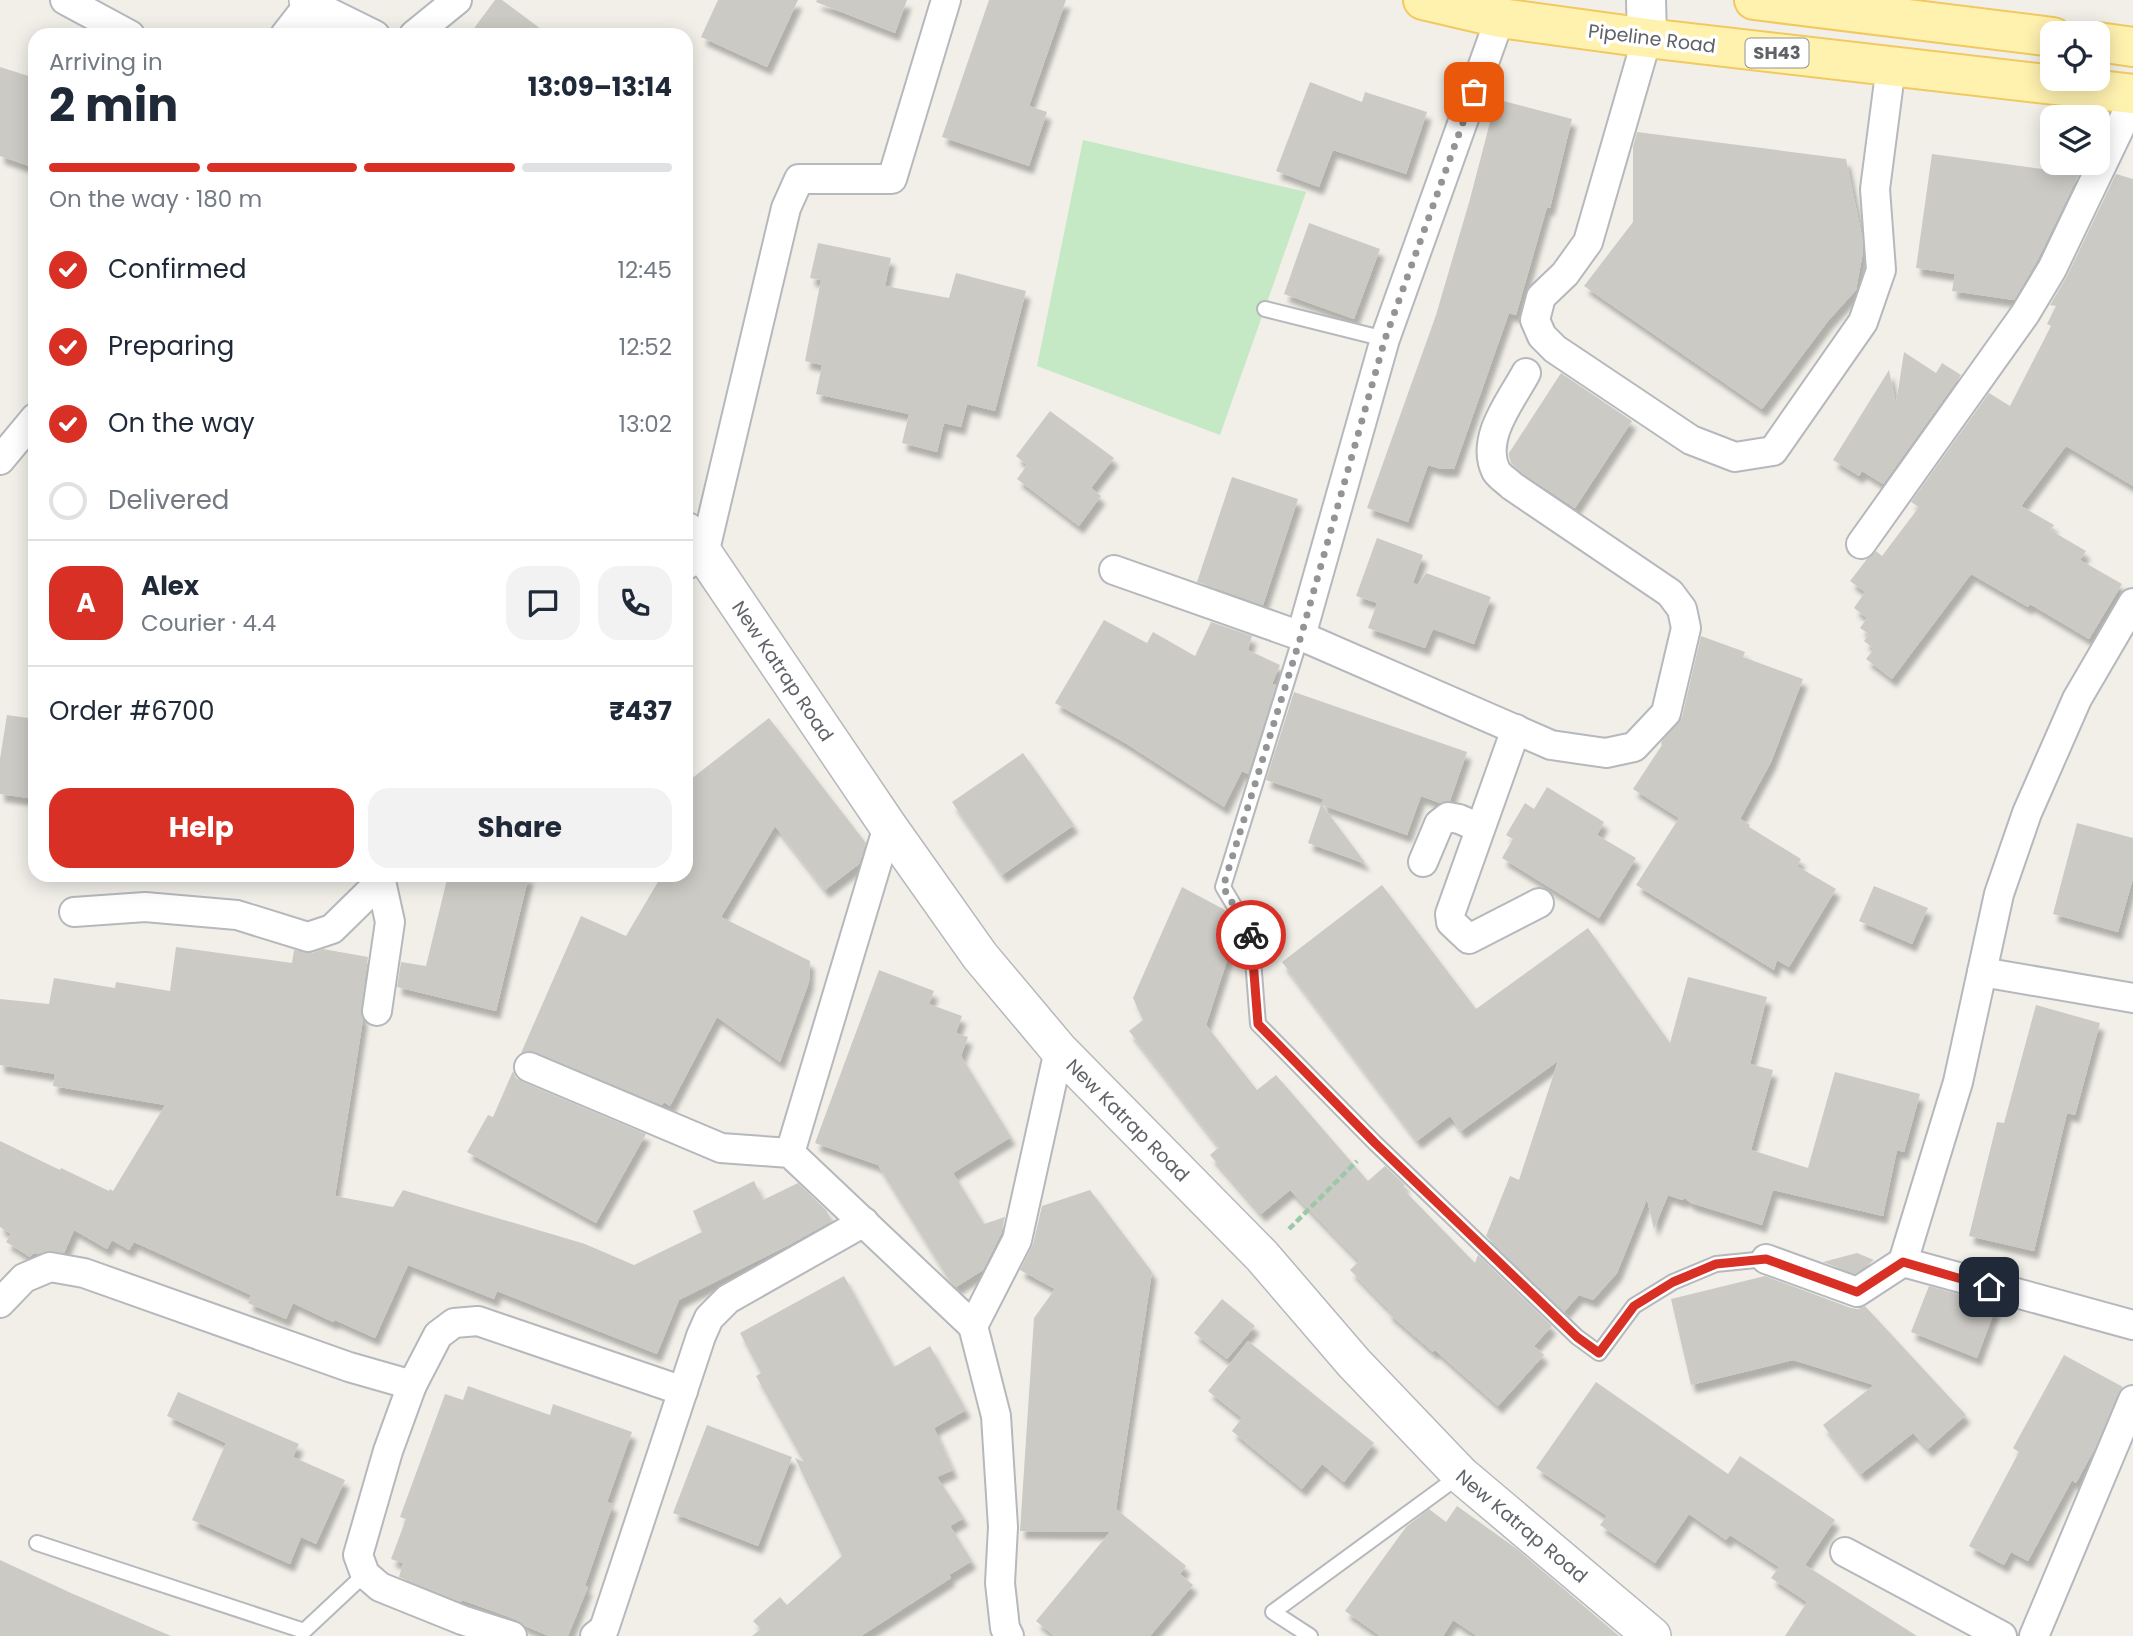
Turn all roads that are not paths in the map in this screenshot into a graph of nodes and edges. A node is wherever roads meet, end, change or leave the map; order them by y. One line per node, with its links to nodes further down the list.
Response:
1 (65, 0): 9 (street)
2 (457, 0): 13 (street)
3 (946, 0): 27 (street)
4 (1423, 0): 8 (main road, Pipeline Road / SH43)
5 (1646, 0): 15 (main road)
6 (1754, 0): 14 (main road)
7 (309, 1): 10 (street); 11 (street); 12 (street)
8 (1515, 9): 15 (main road, Pipeline Road / SH43); 22 (street)
9 (117, 28)
10 (290, 28)
11 (326, 28)
12 (361, 28)
13 (423, 28)
14 (2040, 35)
15 (1647, 38): 18 (main road, Pipeline Road / SH43); 18 (street)
16 (2110, 44): 17 (main road)
17 (2133, 47)
18 (1891, 66): 19 (main road, Pipeline Road / SH43)
19 (2133, 94)
20 (2133, 100): 26 (street)
21 (1265, 309): 22 (lane)
22 (1385, 339): 31 (street)
23 (1526, 373): 32 (street)
24 (28, 426): 25 (street)
25 (0, 460)
26 (1861, 544)
27 (693, 546)
28 (693, 551): 33 (street, New Katrap Road)
29 (1114, 570): 31 (street)
30 (2133, 603): 40 (street)
31 (1301, 636): 32 (street); 47 (lane)
32 (1516, 729): 34 (street)
33 (888, 826): 43 (street, New Katrap Road); 45 (street)
34 (1480, 828): 35 (street); 38 (street)
35 (1423, 862)
36 (378, 882): 39 (street)
37 (383, 882): 42 (street)
38 (1539, 903)
39 (75, 912)
40 (1982, 972): 41 (street); 48 (street)
41 (2133, 998)
42 (377, 1011)
43 (1059, 1050): 51 (street); 55 (street, New Katrap Road)
44 (529, 1066): 45 (street)
45 (790, 1153): 46 (street)
46 (864, 1222): 51 (street); 53 (street)
47 (1766, 1259): 48 (street)
48 (1903, 1262): 50 (street)
49 (0, 1303): 52 (street)
50 (2133, 1325)
51 (973, 1326): 61 (street)
52 (412, 1385): 53 (street); 58 (street)
53 (683, 1391): 60 (street)
54 (2133, 1400): 65 (street)
55 (1461, 1475): 62 (lane); 63 (street, New Katrap Road)
56 (37, 1544): 58 (lane)
57 (1845, 1552): 64 (street)
58 (365, 1574): 59 (street)
59 (512, 1636)
60 (595, 1636)
61 (1009, 1636)
62 (1310, 1636)
63 (1653, 1636)
64 (2002, 1636)
65 (2035, 1636)

